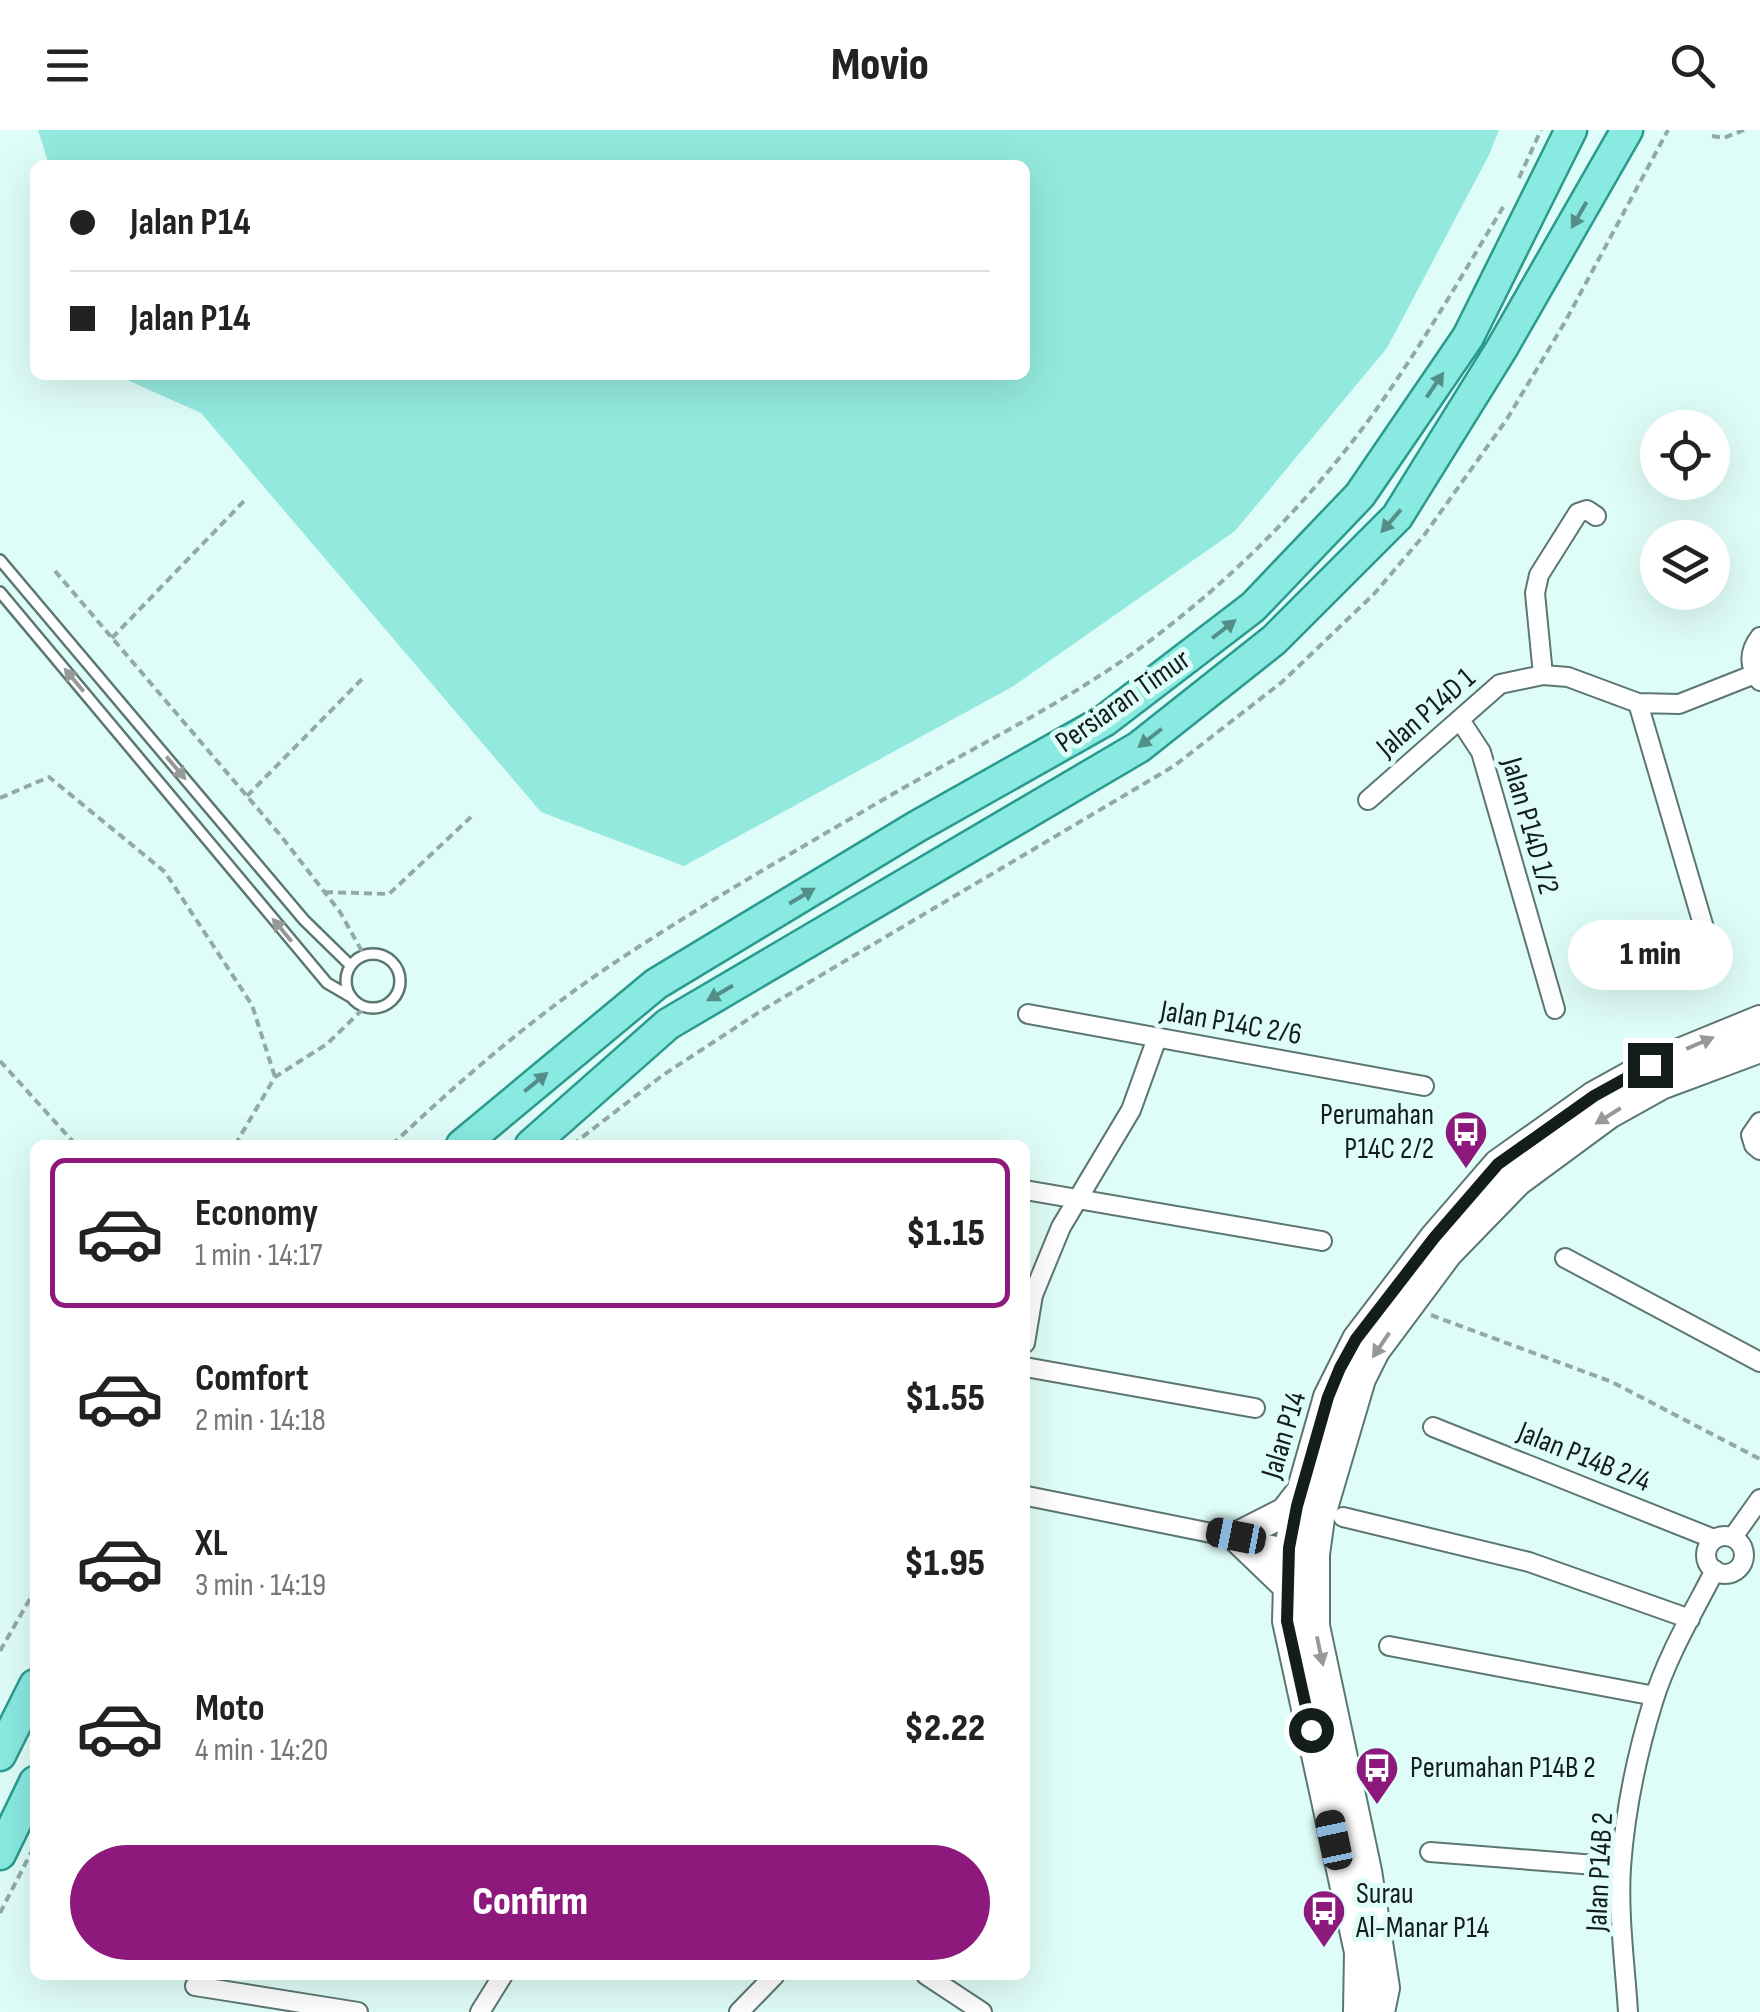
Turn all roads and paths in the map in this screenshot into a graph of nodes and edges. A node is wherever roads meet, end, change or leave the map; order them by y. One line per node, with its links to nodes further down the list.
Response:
1 (1541, 130): 6 (path)
2 (1571, 130): 42 (main road, Persiaran Timur, one-way to 2)
3 (1628, 130): 43 (main road, Persiaran Timur, one-way to 43)
4 (1744, 130): 5 (path)
5 (1712, 136)
6 (1516, 182)
7 (1508, 199): 41 (path)
8 (244, 501): 14 (path)
9 (1596, 516): 15 (street)
10 (0, 560): 27 (lane, one-way to 27)
11 (55, 570): 14 (path)
12 (0, 592): 28 (lane, one-way to 12)
13 (1760, 637): 17 (street)
14 (112, 638): 20 (path)
15 (1543, 674): 18 (street, Jalan P14D 1); 19 (street, Jalan P14D 1)
16 (363, 678): 20 (path)
17 (1757, 678): 18 (street, Jalan P14D 1)
18 (1638, 703): 26 (street)
19 (1460, 720): 22 (street, Jalan P14D 1); 30 (street, Jalan P14D 1/2)
20 (247, 796): 24 (path)
21 (0, 798): 36 (path)
22 (1368, 800)
23 (471, 817): 24 (path)
24 (325, 892): 25 (path)
25 (364, 954): 27 (lane); 29 (lane)
26 (1712, 956)
27 (350, 964): 28 (lane)
28 (351, 997): 29 (lane)
29 (365, 1007): 36 (path)
30 (1555, 1008)
31 (1028, 1014): 33 (street, Jalan P14C 2/6)
32 (1760, 1020): 56 (main road, Jalan P14, one-way to 32)
33 (1156, 1038): 37 (street, Jalan P14C 2/6); 46 (street)
34 (1760, 1048): 62 (main road, Jalan P14, one-way to 62)
35 (0, 1061): 39 (path)
36 (275, 1078): 40 (path)
37 (1424, 1086)
38 (1760, 1122): 44 (street)
39 (71, 1140)
40 (238, 1140)
41 (398, 1140)
42 (468, 1140)
43 (537, 1140)
44 (1760, 1150)
45 (1030, 1191): 46 (street)
46 (1076, 1199): 47 (street); 49 (street)
47 (1322, 1240)
48 (1566, 1258): 51 (street)
49 (1030, 1313)
50 (1432, 1316): 55 (path)
51 (1760, 1362)
52 (1030, 1368): 53 (street)
53 (1255, 1408)
54 (1433, 1427): 61 (street, Jalan P14B 2/4)
55 (1760, 1459)
56 (1302, 1490): 60 (main road); 62 (main road, Jalan P14)
57 (1030, 1495): 60 (street)
58 (1760, 1498): 61 (street)
59 (1343, 1517): 66 (street)
60 (1236, 1536): 62 (street); 64 (main road)
61 (1723, 1538): 63 (street, Jalan P14B 2); 63 (street, Jalan P14B 2)
62 (1302, 1551): 64 (main road, Jalan P14); 82 (main road, Jalan P14, one-way to 82)
63 (1715, 1570): 66 (street, Jalan P14B 2)
64 (1287, 1586): 87 (main road, Jalan P14)
65 (30, 1599): 68 (path)
66 (1690, 1619): 70 (street, Jalan P14B 2)
67 (1389, 1646): 70 (street)
68 (0, 1651)
69 (30, 1696): 71 (main road)
70 (1655, 1696): 76 (street, Jalan P14B 2)
71 (0, 1756)
72 (30, 1792): 74 (main road)
73 (1430, 1852): 76 (street)
74 (0, 1854)
75 (30, 1855): 77 (path)
76 (1622, 1866): 88 (street, Jalan P14B 2)
77 (0, 1913)
78 (500, 1980): 85 (street)
79 (770, 1980): 86 (street)
80 (933, 1980): 83 (street)
81 (196, 1986): 84 (street)
82 (1383, 2004)
83 (977, 2011)
84 (358, 2012)
85 (480, 2012)
86 (739, 2012)
87 (1358, 2012)
88 (1628, 2012)

